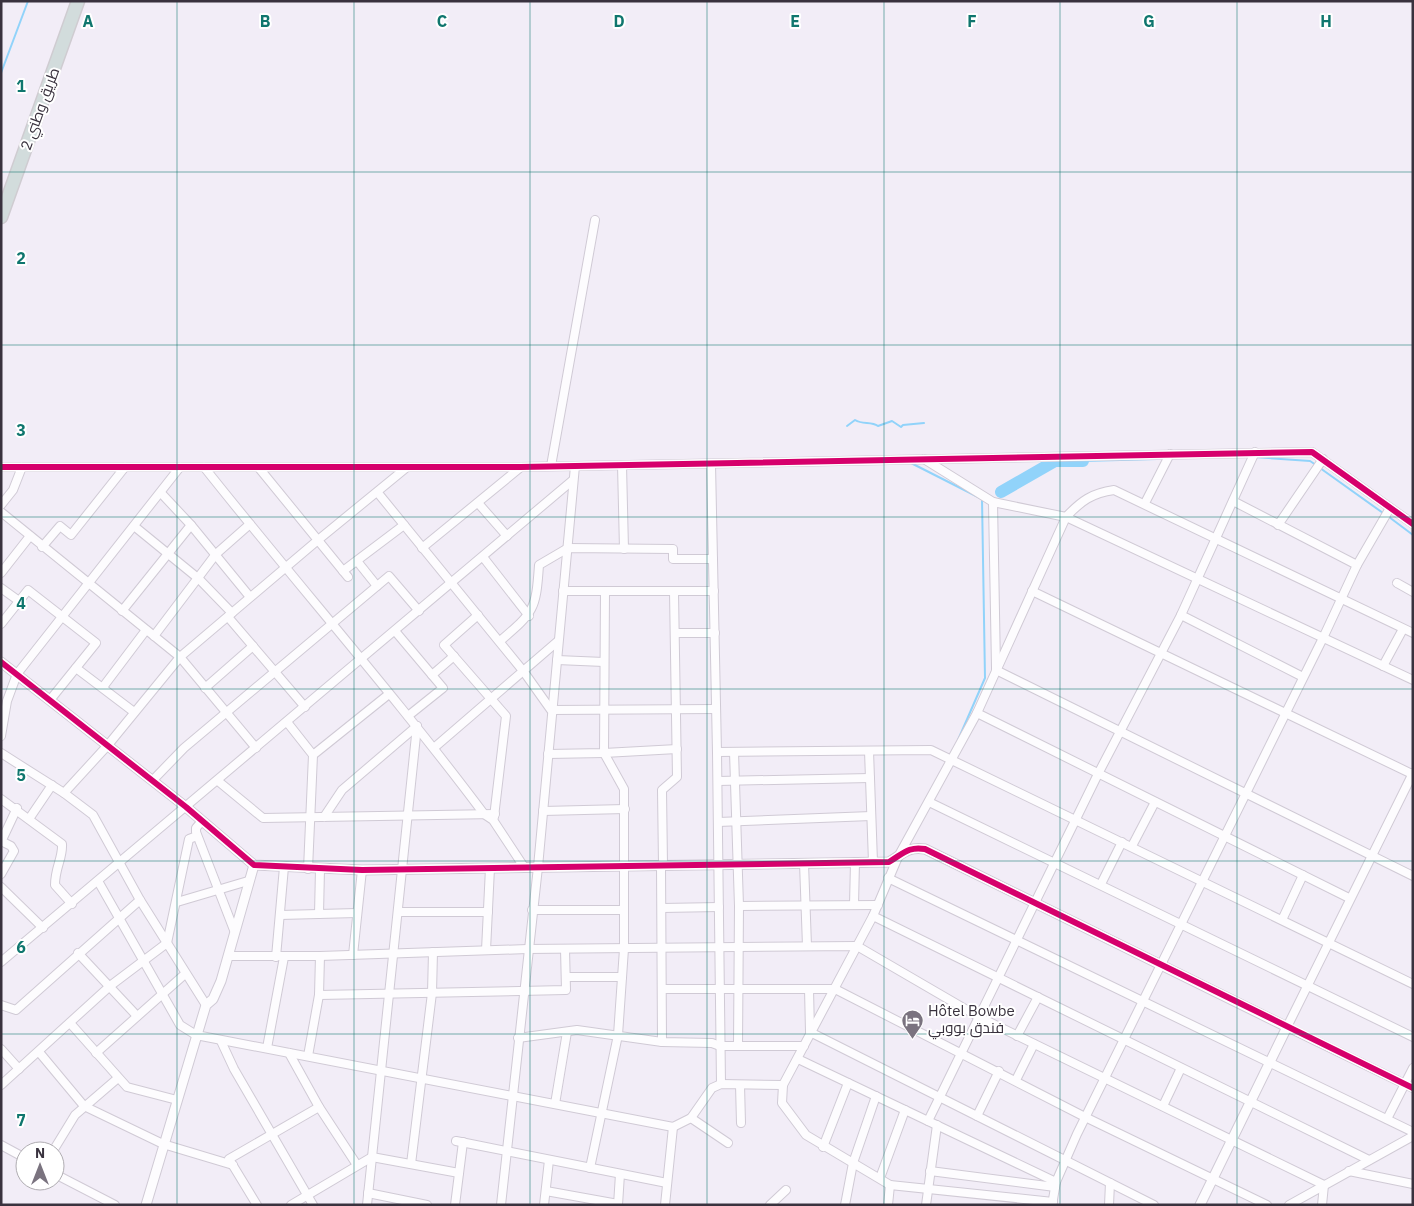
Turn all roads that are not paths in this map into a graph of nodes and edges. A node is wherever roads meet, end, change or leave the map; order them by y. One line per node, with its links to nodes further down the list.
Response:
1 (78, 1): 2 (highway, طريق وطني 2)
2 (1, 217)
3 (596, 220): 10 (street)
4 (1255, 452): 5 (street); 8 (street); 23 (street)
5 (1170, 454): 6 (street); 26 (street)
6 (924, 460): 7 (street); 24 (street)
7 (711, 464): 9 (street); 48 (street)
8 (1319, 464): 28 (street); 35 (street)
9 (622, 465): 11 (street); 44 (street)
10 (551, 466): 11 (street); 17 (street)
11 (574, 466): 20 (street)
12 (1, 467): 13 (street)
13 (22, 467): 14 (street); 27 (street)
14 (125, 467): 15 (street); 41 (street)
15 (180, 467): 16 (street); 21 (street)
16 (204, 467): 18 (street); 31 (street)
17 (521, 467): 19 (street); 25 (street)
18 (258, 468): 19 (street); 40 (street)
19 (406, 468): 22 (street)
20 (573, 480): 38 (street); 43 (street)
21 (161, 493): 33 (street); 36 (street)
22 (378, 493): 34 (street); 40 (street)
23 (1233, 501): 35 (street); 39 (street)
24 (993, 502): 30 (street); 98 (street)
25 (478, 503): 38 (street); 42 (street)
26 (1145, 503): 30 (street); 39 (street)
27 (1, 504)
28 (1390, 508): 32 (street); 50 (street)
29 (1, 512): 37 (street)
30 (1066, 517): 54 (street); 63 (street)
31 (250, 524): 46 (street); 51 (street)
32 (1413, 524)
33 (191, 525): 45 (street); 46 (street)
34 (404, 525): 42 (street); 49 (street)
35 (1278, 525): 50 (street)
36 (134, 526): 45 (street); 57 (street)
37 (30, 536): 41 (street); 52 (street)
38 (507, 536): 47 (street)
39 (1215, 537): 54 (street); 67 (street)
40 (318, 540): 49 (street); 51 (street)
41 (42, 547): 57 (street)
42 (422, 548): 55 (street)
43 (568, 548): 44 (street); 60 (street); 74 (street)
44 (624, 549): 48 (street)
45 (168, 554): 53 (street); 69 (street)
46 (216, 554): 53 (street); 66 (street)
47 (483, 557): 55 (street); 74 (street)
48 (713, 559): 62 (street)
49 (356, 561): 58 (street)
50 (1357, 565): 67 (street)
51 (284, 568): 66 (street); 77 (street)
52 (1, 573)
53 (199, 579): 71 (street); 84 (street)
54 (1197, 579): 73 (street); 85 (street)
55 (452, 583): 70 (street); 72 (street)
56 (1397, 583): 65 (street)
57 (88, 584): 69 (street); 75 (street)
58 (377, 586): 70 (street); 77 (street)
59 (1, 588): 68 (street)
60 (563, 591): 61 (street); 86 (street)
61 (605, 591): 64 (street); 95 (street)
62 (714, 591): 64 (street); 82 (street)
63 (1032, 591): 89 (street); 98 (street)
64 (674, 592): 81 (street)
65 (1413, 592)
66 (250, 597): 71 (street)
67 (1343, 599): 78 (street); 85 (street)
68 (19, 601): 75 (street); 76 (street)
69 (122, 610): 79 (street)
70 (419, 610): 80 (street)
71 (230, 615): 88 (street); 91 (street)
72 (478, 615): 87 (street); 90 (street)
73 (1181, 615): 89 (street); 103 (street)
74 (529, 616): 87 (street)
75 (62, 617): 97 (street); 101 (street)
76 (1, 624)
77 (332, 625): 92 (street); 100 (street)
78 (1403, 629): 83 (street); 96 (street)
79 (146, 630): 84 (street); 105 (street)
80 (395, 631): 92 (street); 102 (street)
81 (675, 633): 82 (street); 114 (street)
82 (715, 633): 111 (street)
83 (1413, 633)
84 (154, 636): 91 (street)
85 (1323, 638): 96 (street); 103 (street)
86 (558, 641): 93 (street); 99 (street)
87 (500, 642): 99 (street)
88 (253, 646): 100 (street); 106 (street)
89 (1160, 654): 118 (street); 122 (street)
90 (454, 656): 102 (street); 108 (street)
91 (180, 657): 106 (street); 115 (street)
92 (362, 659): 107 (street); 110 (street)
93 (557, 660): 95 (street); 112 (street)
94 (1, 662): 101 (street)
95 (604, 662): 113 (street)
96 (1383, 666): 104 (street)
97 (76, 668): 105 (street); 109 (street)
98 (996, 670): 117 (street); 122 (street)
99 (524, 672): 108 (street); 112 (street)
100 (276, 673): 110 (street); 116 (street)
101 (16, 674): 109 (street); 123 (street)
102 (432, 675): 119 (street)
103 (1303, 677): 118 (street)
104 (1413, 680)
105 (103, 687): 115 (street)
106 (205, 688): 116 (street)
107 (389, 694): 119 (street); 134 (street)
108 (491, 699): 125 (street); 157 (street)
109 (50, 700): 124 (street)
110 (305, 707): 120 (street)
111 (716, 709): 114 (street); 130 (street)
112 (552, 710): 113 (street); 133 (street)
113 (604, 710): 114 (street); 132 (street)
114 (676, 710): 127 (street)
115 (134, 712): 124 (street)
116 (226, 712): 126 (street); 139 (street)
117 (977, 713): 135 (street); 136 (street)
118 (1285, 713): 137 (street); 145 (street)
119 (408, 716): 121 (street)
120 (287, 722): 126 (street); 134 (street)
121 (417, 726): 125 (street); 154 (street); 156 (street)
122 (1120, 731): 136 (street); 145 (street)
123 (1, 736)
124 (108, 745): 139 (street); 144 (street)
125 (434, 747): 153 (street)
126 (256, 748): 140 (street)
127 (677, 749): 132 (street); 178 (street)
128 (869, 751): 131 (street); 135 (street); 138 (street)
129 (1, 752): 143 (street)
130 (717, 752): 131 (street); 141 (street)
131 (734, 752): 142 (street)
132 (604, 753): 133 (street); 151 (street)
133 (548, 754): 152 (street)
134 (312, 756): 158 (street)
135 (952, 760): 147 (street); 160 (street)
136 (1098, 774): 148 (street); 160 (street)
137 (1412, 774): 169 (street)
138 (870, 778): 142 (street); 155 (street)
139 (152, 780): 149 (street)
140 (218, 781): 149 (street); 158 (street)
141 (718, 781): 142 (street); 163 (street)
142 (735, 781): 162 (street)
143 (52, 785): 144 (street); 159 (street)
144 (64, 793): 175 (street)
145 (1246, 794): 165 (street); 169 (street)
146 (1, 798): 150 (street)
147 (930, 802): 170 (street); 173 (street)
148 (1155, 802): 165 (street); 168 (street)
149 (186, 807): 161 (street); 175 (street)
150 (17, 808): 159 (street); 166 (street)
151 (624, 809): 152 (street); 180 (street)
152 (543, 811): 183 (street)
153 (484, 814): 154 (street); 157 (street)
154 (408, 815): 156 (street); 187 (street)
155 (872, 816): 162 (street); 172 (street)
156 (324, 817): 158 (street)
157 (494, 817): 182 (street)
158 (310, 818): 185 (street)
159 (29, 819): 203 (street)
160 (1077, 819): 167 (street); 173 (street)
161 (202, 821): 164 (street); 177 (street)
162 (736, 821): 163 (street); 176 (street)
163 (718, 822): 179 (street)
164 (197, 836): 198 (street); 201 (street)
165 (1225, 836): 190 (street); 194 (street)
166 (1, 842): 189 (street)
167 (1122, 842): 168 (street); 196 (street)
168 (1132, 846): 194 (street)
169 (1371, 856): 191 (street); 199 (street)
170 (898, 857): 172 (street); 192 (street); 202 (street)
171 (855, 862): 172 (street); 174 (street); 205 (street)
172 (873, 862)
173 (1055, 862): 196 (street); 202 (street)
174 (804, 863): 176 (street); 204 (street)
175 (119, 864): 195 (street); 200 (street)
176 (738, 864): 179 (street); 207 (street)
177 (254, 865): 181 (street); 193 (street)
178 (662, 865): 179 (street); 180 (street); 209 (street)
179 (718, 865): 208 (street)
180 (625, 866): 183 (street); 211 (street)
181 (284, 867): 185 (street); 215 (street)
182 (524, 867): 183 (street); 184 (street)
183 (538, 867): 210 (street)
184 (490, 868): 187 (street); 213 (street)
185 (308, 869): 186 (street)
186 (320, 869): 188 (street); 216 (street)
187 (402, 869): 188 (street); 212 (street)
188 (362, 870): 214 (street)
189 (1, 874)
190 (1303, 875): 199 (street); 219 (street)
191 (1413, 876)
192 (888, 878): 206 (street); 223 (street)
193 (248, 881): 198 (street); 222 (street)
194 (1202, 881): 219 (street); 220 (street)
195 (98, 882): 203 (street); 218 (street)
196 (1101, 884): 220 (street)
197 (1, 887): 221 (street)
198 (219, 890): 201 (street); 222 (street)
199 (1349, 898): 224 (street)
200 (140, 900): 218 (street); 225 (street)
201 (177, 902): 225 (street)
202 (1035, 903): 223 (street); 244 (street)
203 (72, 904): 221 (street)
204 (805, 905): 205 (street); 207 (street); 228 (street)
205 (854, 905): 206 (street)
206 (878, 905): 217 (street)
207 (739, 906): 227 (street)
208 (719, 907): 209 (street); 226 (street)
209 (662, 908): 230 (street)
210 (532, 910): 211 (street); 231 (street)
211 (624, 910): 233 (street)
212 (398, 912): 213 (street); 237 (street)
213 (488, 912): 234 (street)
214 (357, 913): 216 (street); 238 (street)
215 (280, 914): 216 (street); 241 (street)
216 (319, 914)
217 (873, 916): 229 (street); 248 (street)
218 (120, 917): 236 (street); 242 (street)
219 (1282, 920): 224 (street)
220 (1181, 923): 244 (street); 249 (street)
221 (43, 928): 243 (street)
222 (234, 930): 239 (street)
223 (1016, 940): 248 (street); 263 (street)
224 (1327, 942): 249 (street); 250 (street)
225 (167, 943): 242 (street); 245 (street)
226 (719, 946): 227 (street); 230 (street); 253 (street)
227 (738, 946): 228 (street); 254 (street)
228 (807, 946): 229 (street)
229 (857, 946): 256 (street); 267 (street)
230 (662, 947): 233 (street); 252 (street)
231 (527, 949): 232 (street); 234 (street); 257 (street)
232 (566, 949): 233 (street); 246 (street)
233 (624, 949): 247 (street)
234 (486, 950): 235 (street)
235 (433, 952): 237 (street); 258 (street)
236 (78, 953): 251 (street); 264 (street)
237 (393, 954): 238 (street); 260 (street)
238 (353, 955): 240 (street)
239 (229, 956): 241 (street); 265 (street)
240 (320, 956): 241 (street); 261 (street)
241 (280, 957): 284 (street)
242 (144, 959): 251 (street); 259 (street)
243 (1, 962)
244 (1161, 965): 263 (street); 269 (street)
245 (185, 974): 259 (street); 265 (street)
246 (566, 977): 247 (street); 257 (street)
247 (622, 977): 273 (street)
248 (998, 977): 262 (street); 267 (street)
249 (1306, 984): 269 (street); 275 (street)
250 (1413, 984)
251 (110, 986): 266 (street); 268 (street)
252 (662, 989): 253 (street); 279 (street)
253 (720, 989): 254 (street); 281 (street)
254 (738, 989): 255 (street); 282 (street)
255 (809, 989): 256 (street); 271 (street)
256 (835, 989): 271 (street); 288 (street)
257 (523, 991): 258 (street); 276 (street)
258 (432, 993): 260 (street); 299 (street)
259 (164, 994): 266 (street); 272 (street)
260 (389, 994): 261 (street); 296 (street)
261 (319, 996): 290 (street)
262 (1038, 997): 274 (street); 277 (street)
263 (1142, 1001): 277 (street); 292 (street)
264 (1, 1005)
265 (206, 1005): 272 (street)
266 (137, 1016): 289 (street)
267 (979, 1017): 274 (street); 288 (street)
268 (70, 1023): 286 (street); 289 (street)
269 (1287, 1027): 292 (street); 304 (street)
270 (567, 1032): 273 (street); 276 (street); 314 (street)
271 (810, 1032): 283 (street); 311 (street)
272 (196, 1035): 278 (street); 312 (street)
273 (618, 1035): 279 (street); 319 (street)
274 (1017, 1036): 280 (street)
275 (1413, 1037)
276 (518, 1038): 309 (street)
277 (1123, 1039): 293 (street); 300 (street)
278 (221, 1041): 284 (street); 329 (street)
279 (662, 1042): 281 (street)
280 (1034, 1044): 300 (street); 301 (street)
281 (720, 1046): 282 (street); 303 (street)
282 (738, 1046): 283 (street)
283 (804, 1046): 291 (street)
284 (267, 1048): 287 (street)
285 (1, 1049): 295 (street)
286 (39, 1052): 295 (street); 315 (street)
287 (289, 1052): 290 (street); 317 (street)
288 (962, 1052): 297 (street); 311 (street)
289 (96, 1053): 298 (street)
290 (308, 1056): 296 (street)
291 (798, 1059): 302 (street); 307 (street)
292 (1270, 1062): 313 (street); 323 (street)
293 (1181, 1068): 313 (street); 316 (street)
294 (1413, 1068): 304 (street)
295 (19, 1069): 305 (street)
296 (381, 1070): 299 (street); 339 (street)
297 (998, 1071): 301 (street); 320 (street)
298 (118, 1078): 312 (street); 315 (street)
299 (422, 1078): 309 (street); 344 (street)
300 (1105, 1078): 316 (street); 321 (street)
301 (1016, 1080): 321 (street)
302 (848, 1082): 310 (street); 336 (street)
303 (721, 1084): 306 (street); 322 (street)
304 (1405, 1084): 308 (street); 323 (street)
305 (1, 1085)
306 (740, 1085): 307 (street); 325 (street)
307 (783, 1085): 336 (street)
308 (1413, 1088)
309 (512, 1096): 314 (street); 337 (street)
310 (876, 1096): 318 (street); 343 (street)
311 (940, 1098): 320 (street); 324 (street)
312 (177, 1100): 334 (street)
313 (1250, 1103): 331 (street); 342 (street)
314 (555, 1104): 319 (street)
315 (84, 1106): 332 (street); 334 (street)
316 (1163, 1106): 331 (street)
317 (319, 1107): 329 (street); 346 (street)
318 (905, 1110): 324 (street); 352 (street)
319 (602, 1113): 327 (street); 347 (street)
320 (977, 1116): 341 (street)
321 (1085, 1117): 341 (street); 354 (street)
322 (691, 1118): 327 (street); 333 (street)
323 (1387, 1119): 328 (street)
324 (928, 1121): 326 (street)
325 (741, 1123)
326 (937, 1126): 348 (street); 357 (street)
327 (673, 1127): 355 (street)
328 (1413, 1132)
329 (273, 1133): 345 (street); 365 (street)
330 (1413, 1136): 342 (street)
331 (1233, 1139): 354 (street); 360 (street)
332 (59, 1141)
333 (728, 1143)
334 (163, 1144): 345 (street); 371 (street)
335 (1, 1146): 338 (street)
336 (823, 1147): 343 (street)
337 (507, 1151): 340 (street); 350 (street); 378 (street)
338 (15, 1153)
339 (372, 1157): 344 (street); 346 (street); 364 (street)
340 (549, 1160): 347 (street); 361 (street)
341 (1064, 1160): 356 (street); 357 (street)
342 (1369, 1160): 349 (street)
343 (853, 1162): 352 (street); 382 (street)
344 (411, 1164): 350 (street)
345 (233, 1165): 372 (street)
346 (356, 1165): 365 (street)
347 (590, 1168): 351 (street)
348 (930, 1171): 357 (street); 363 (street)
349 (1349, 1171): 358 (street); 360 (street)
350 (460, 1173): 377 (street)
351 (620, 1174): 355 (street); 368 (street)
352 (880, 1178): 359 (street)
353 (65, 1179): 370 (street)
354 (1212, 1179): 387 (street); 388 (street)
355 (667, 1183): 380 (street)
356 (1110, 1183): 385 (street); 386 (street)
357 (1056, 1184): 369 (street)
358 (1413, 1184)
359 (890, 1185): 363 (street); 383 (street)
360 (1324, 1185): 389 (street); 390 (street)
361 (546, 1190): 368 (street); 379 (street)
362 (786, 1190): 381 (street)
363 (927, 1190): 366 (street); 384 (street)
364 (368, 1193): 367 (street); 375 (street)
365 (307, 1195): 373 (street); 374 (street)
366 (1010, 1202): 369 (street)
367 (406, 1203): 376 (street)
368 (618, 1204)
369 (1052, 1204)
370 (115, 1205)
371 (146, 1205)
372 (257, 1205)
373 (291, 1205)
374 (313, 1205)
375 (367, 1205)
376 (427, 1205)
377 (456, 1205)
378 (501, 1205)
379 (544, 1205)
380 (665, 1205)
381 (770, 1205)
382 (845, 1205)
383 (888, 1205)
384 (926, 1205)
385 (1109, 1205)
386 (1154, 1205)
387 (1200, 1205)
388 (1267, 1205)
389 (1289, 1205)
390 (1322, 1205)

